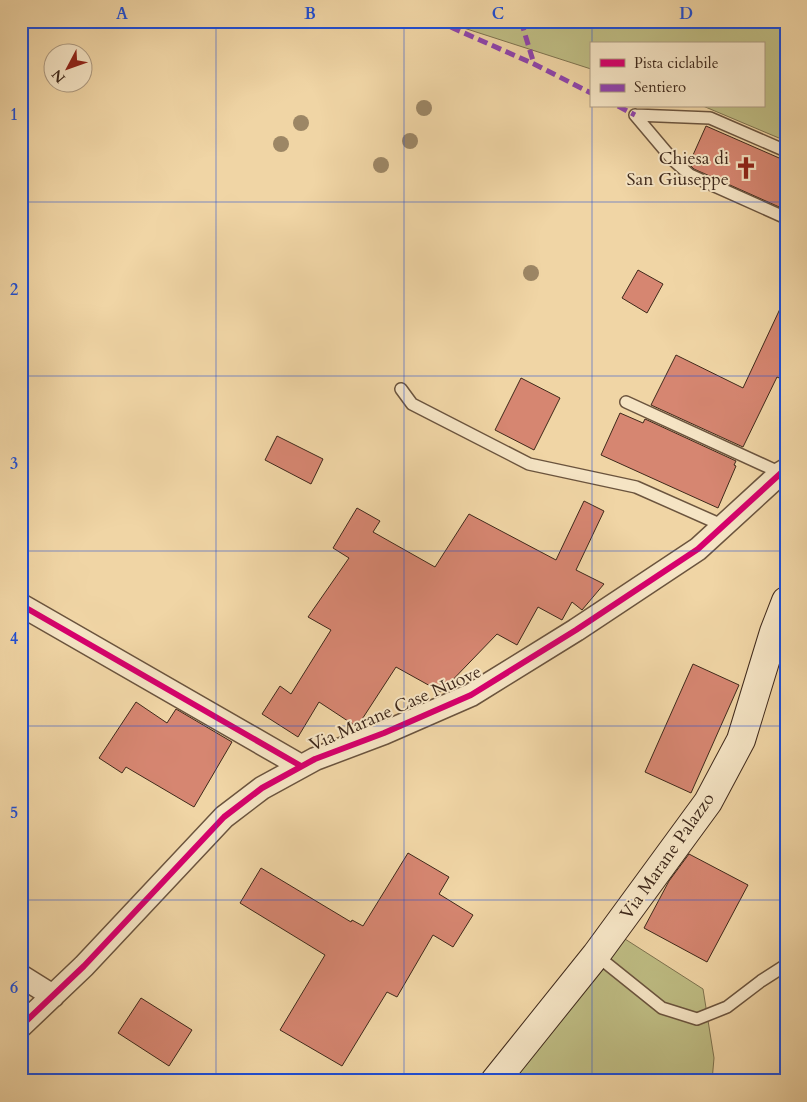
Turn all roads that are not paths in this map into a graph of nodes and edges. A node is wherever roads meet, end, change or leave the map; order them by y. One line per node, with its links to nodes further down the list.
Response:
1 (786, 151): 2 (lane)
2 (786, 218)
3 (401, 389): 6 (lane)
4 (626, 402): 5 (lane)
5 (783, 472): 6 (street, Via Marane Case Nuove)
6 (724, 526): 10 (street, Via Marane Case Nuove)
7 (786, 602): 9 (main road, Via Marane Palazzo)
8 (21, 605): 10 (street)
9 (780, 634): 11 (main road, Via Marane Palazzo)
10 (301, 766): 14 (street, Via Marane Case Nuove)
11 (596, 955): 12 (lane); 16 (main road, Via Marane Palazzo)
12 (786, 965)
13 (21, 976): 14 (street)
14 (53, 996): 15 (street, Via Marane Case Nuove)
15 (21, 1026)
16 (495, 1081)

